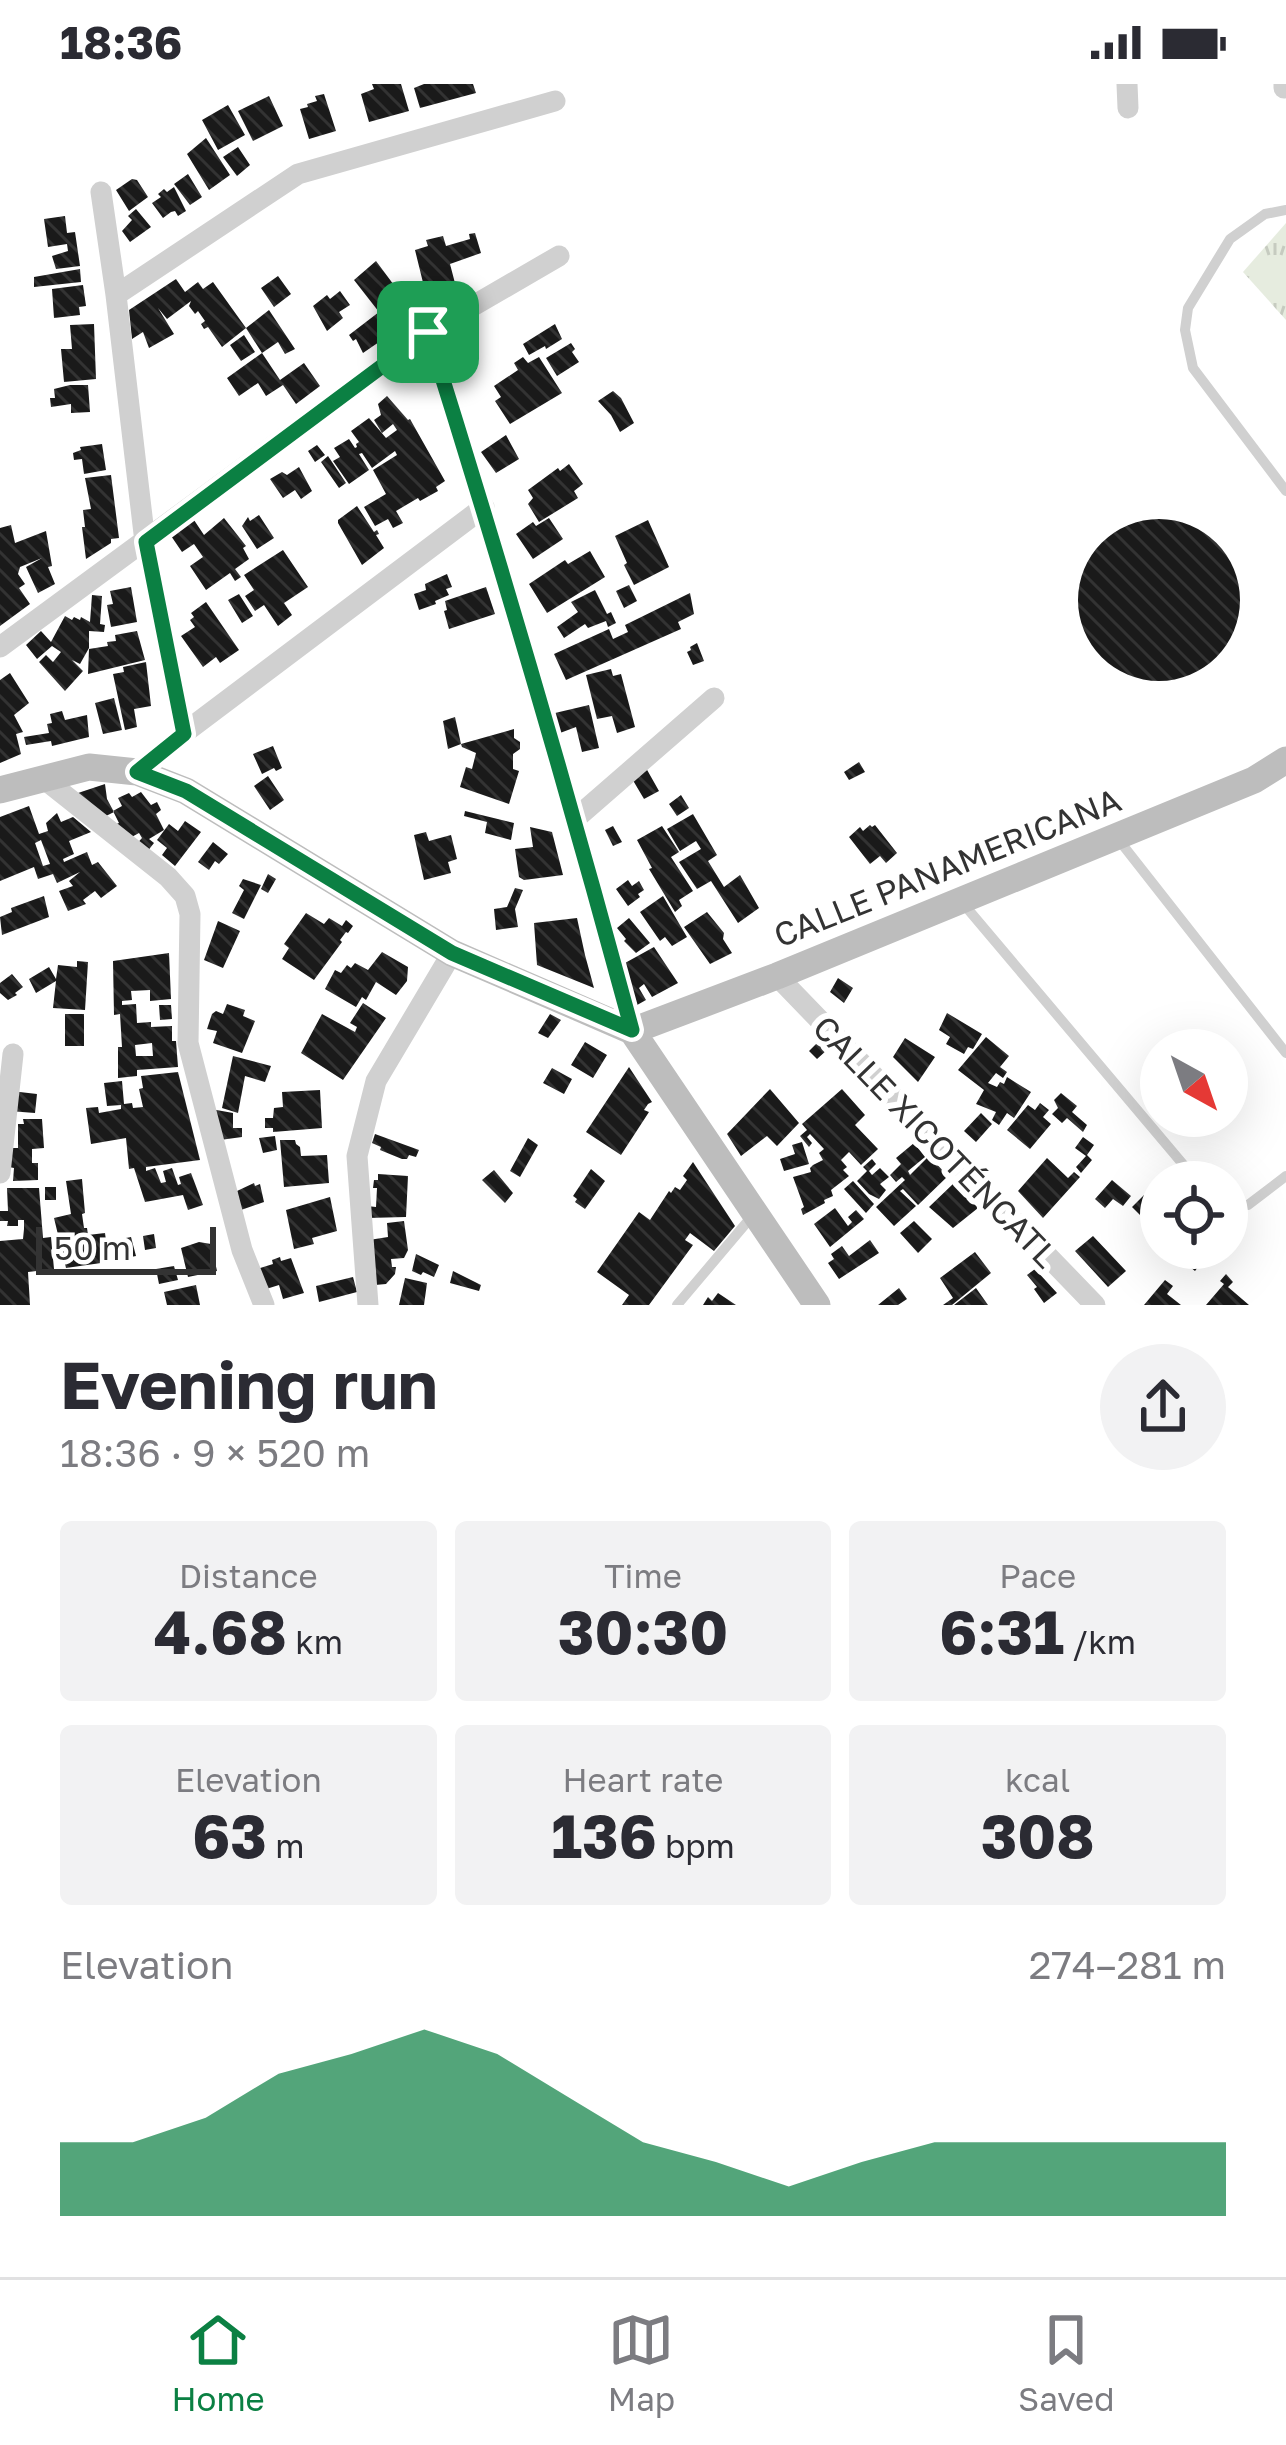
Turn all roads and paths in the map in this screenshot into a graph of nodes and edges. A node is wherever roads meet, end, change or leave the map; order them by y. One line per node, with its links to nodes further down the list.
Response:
1 (1127, 84): 3 (street)
2 (555, 101): 7 (street)
3 (1128, 108)
4 (101, 192): 7 (street)
5 (1286, 210): 9 (lane)
6 (559, 256): 8 (street)
7 (116, 295): 11 (street)
8 (428, 332): 10 (street); 11 (street)
9 (1286, 491)
10 (484, 507): 14 (street); 19 (street)
11 (146, 542): 12 (street); 14 (street)
12 (0, 646)
13 (714, 698): 19 (street)
14 (184, 734): 16 (street)
15 (1286, 760): 20 (main road, CALLE PANAMERICANA)
16 (137, 772): 17 (main road); 22 (main road)
17 (43, 778): 18 (main road); 32 (street)
18 (0, 790)
19 (575, 818): 24 (street)
20 (1116, 837): 21 (main road, CALLE PANAMERICANA); 25 (lane)
21 (961, 901): 23 (main road, CALLE PANAMERICANA); 27 (lane)
22 (452, 953): 24 (main road); 33 (street)
23 (777, 976): 24 (main road, CALLE PANAMERICANA); 36 (street, CALLE XICOTÉNCATL)
24 (632, 1030): 31 (main road)
25 (1286, 1053)
26 (14, 1054): 28 (street)
27 (1180, 1161)
28 (0, 1173)
29 (1286, 1176): 30 (lane)
30 (1248, 1205)
31 (755, 1212): 34 (lane); 35 (main road)
32 (264, 1305)
33 (368, 1305)
34 (677, 1305)
35 (818, 1305)
36 (1095, 1305)

